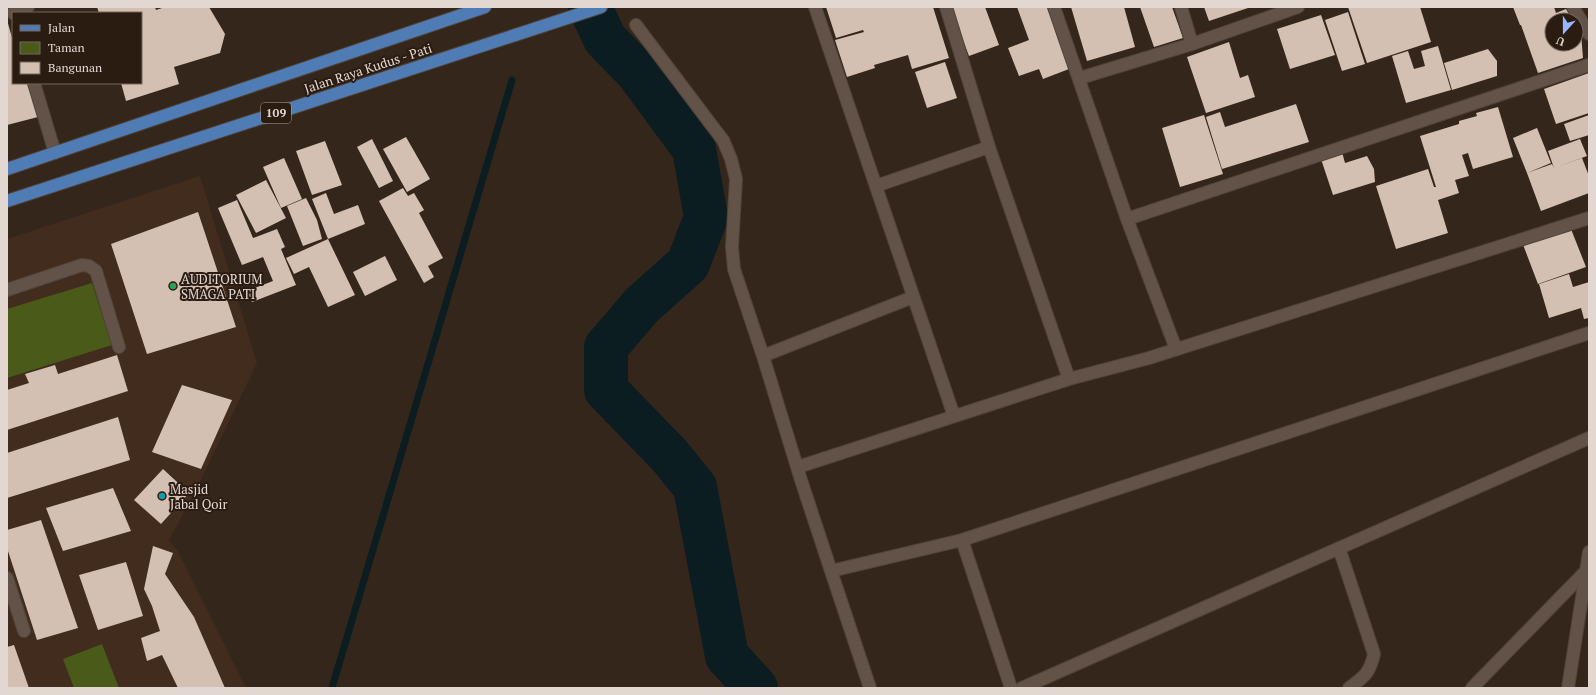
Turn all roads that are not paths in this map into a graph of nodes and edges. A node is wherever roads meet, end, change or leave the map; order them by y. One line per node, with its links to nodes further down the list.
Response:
1 (28, 7): 10 (street)
2 (485, 7): 18 (main road, Jalan Raya Kudus - Pati / 109)
3 (601, 7): 21 (main road, Jalan Raya Kudus - Pati / 109)
4 (815, 7): 20 (street)
5 (946, 7): 17 (street)
6 (1054, 7): 15 (street)
7 (1181, 7): 13 (street)
8 (1298, 7): 13 (street)
9 (1573, 7): 12 (street)
10 (12, 11)
11 (636, 25): 29 (street)
12 (1589, 34)
13 (1192, 44): 15 (street)
14 (1589, 65): 23 (street)
15 (1080, 78): 23 (street)
16 (34, 84): 18 (street)
17 (989, 147): 20 (street); 30 (street)
18 (54, 153): 19 (main road, Jalan Raya Kudus - Pati / 109)
19 (7, 169)
20 (876, 186): 25 (street)
21 (7, 200)
22 (1589, 218): 28 (street)
23 (1127, 219): 28 (street)
24 (7, 290): 27 (street)
25 (913, 297): 29 (street); 31 (street)
26 (1589, 333): 34 (street)
27 (119, 347)
28 (1176, 349): 30 (street)
29 (763, 356): 33 (street)
30 (1069, 379): 31 (street)
31 (954, 416): 33 (street)
32 (1589, 438): 35 (street)
33 (798, 467): 38 (street)
34 (962, 540): 38 (street); 42 (street)
35 (1339, 548): 43 (street); 44 (street)
36 (1589, 552): 37 (street)
37 (1586, 571): 45 (street); 46 (street)
38 (831, 572): 41 (street)
39 (7, 578): 40 (street)
40 (24, 631)
41 (870, 688)
42 (1011, 688)
43 (1022, 688)
44 (1348, 688)
45 (1472, 688)
46 (1568, 688)

